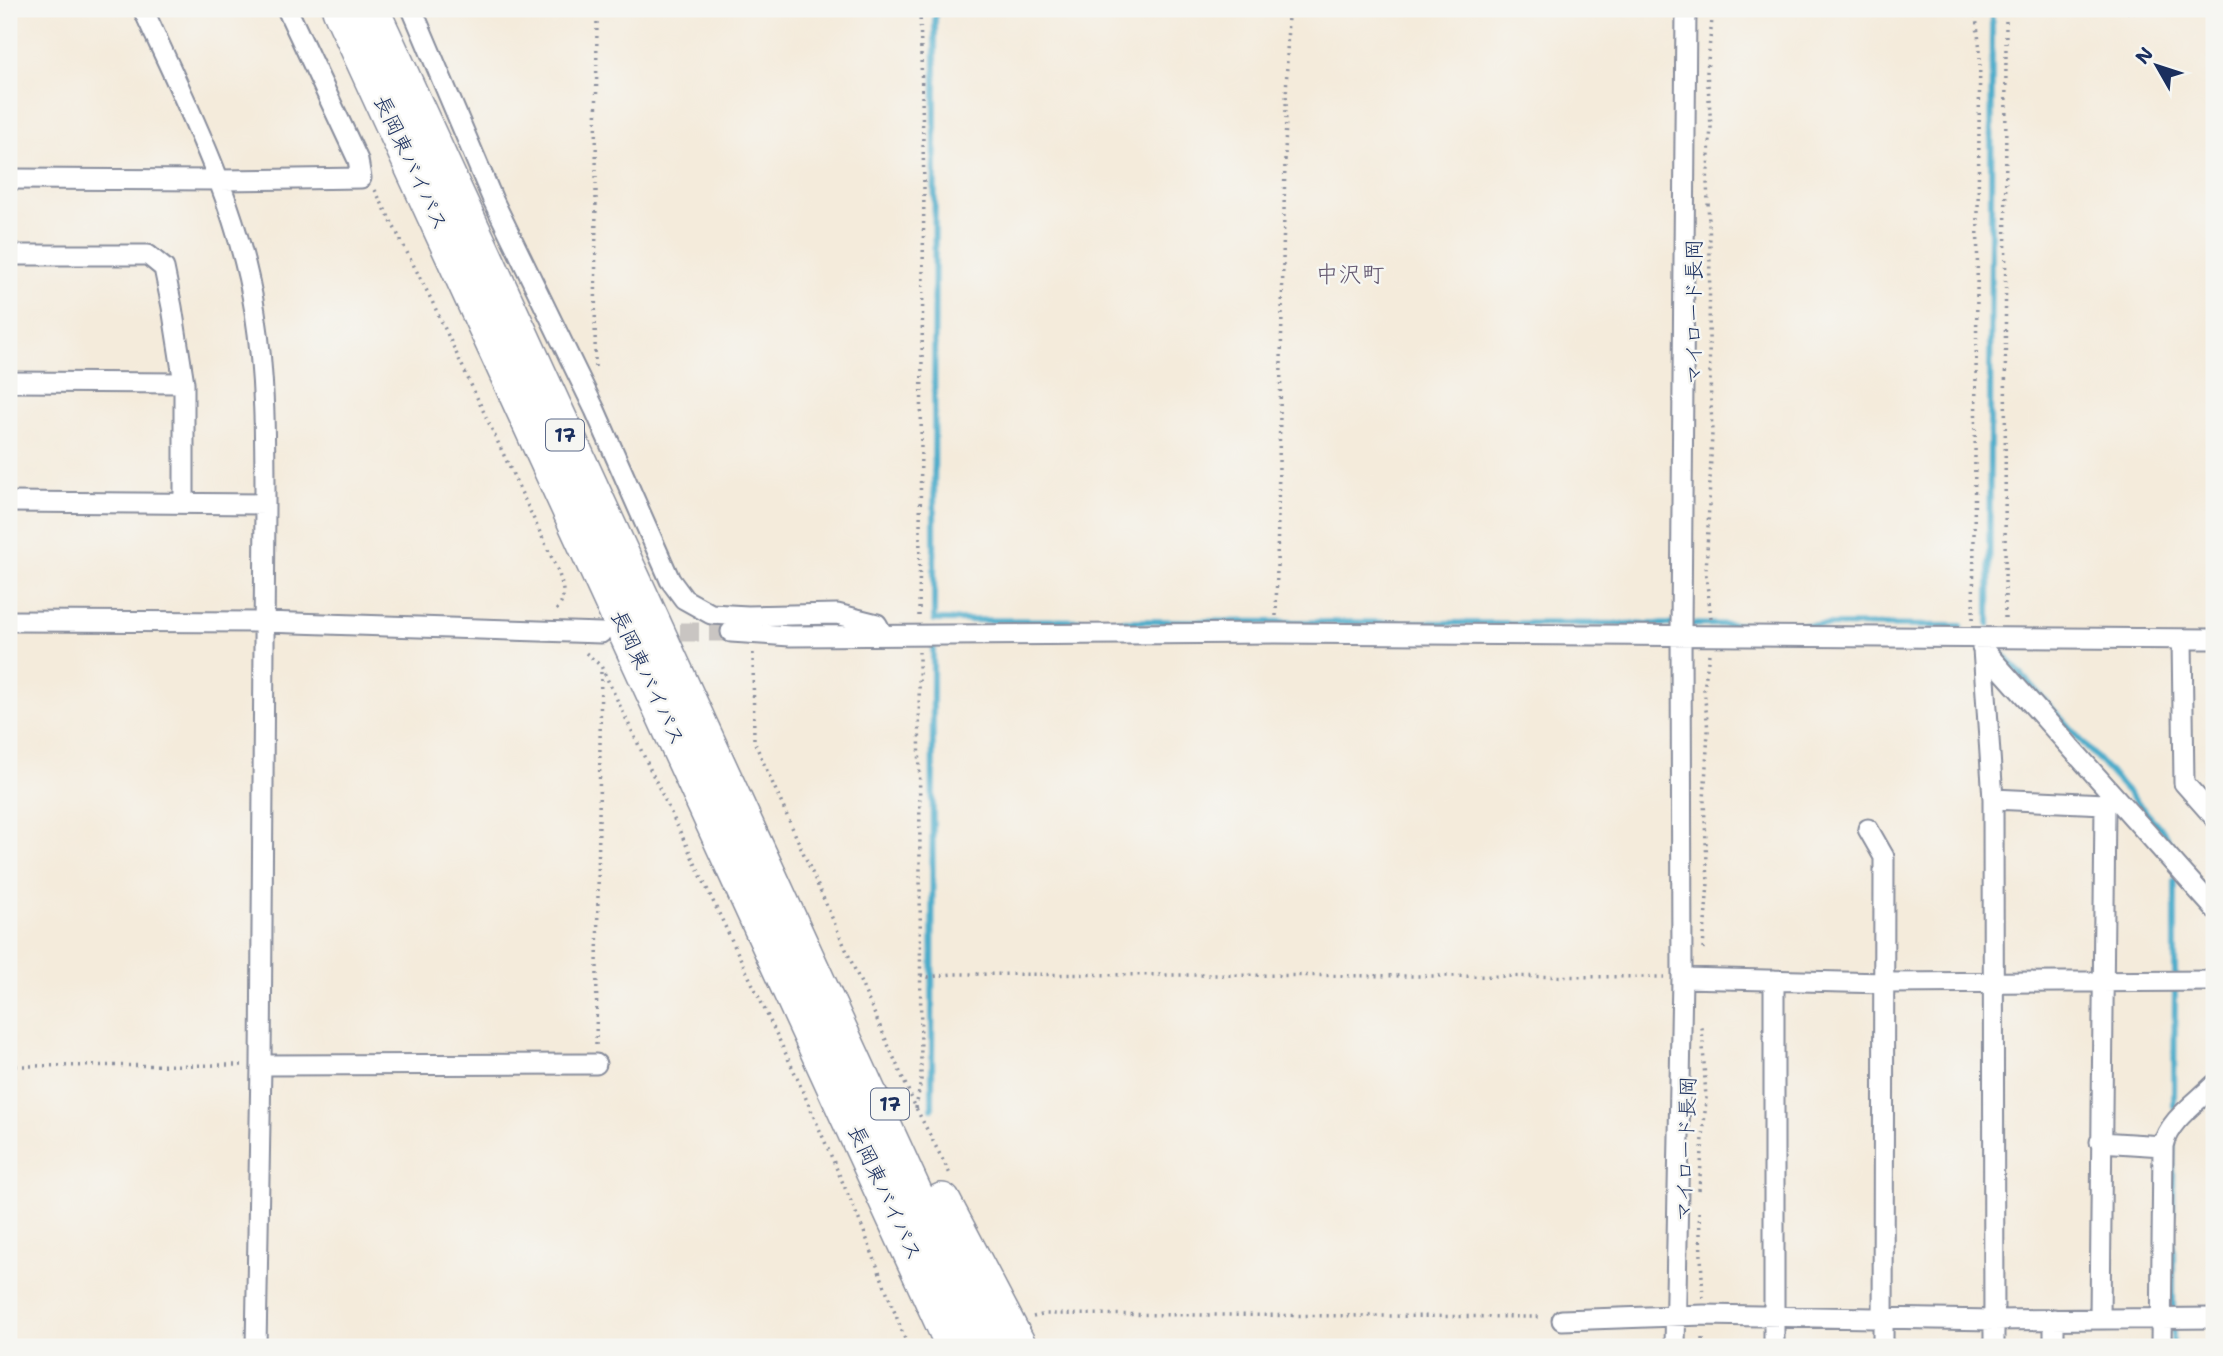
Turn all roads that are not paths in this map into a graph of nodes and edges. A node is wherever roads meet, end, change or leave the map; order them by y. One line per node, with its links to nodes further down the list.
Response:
1 (143, 9): 8 (street)
2 (287, 9): 8 (street)
3 (341, 9): 15 (highway, 長岡東バイパス / 17)
4 (370, 9): 29 (highway, 長岡東バイパス / 17)
5 (412, 9): 21 (street)
6 (1679, 10): 18 (street)
7 (9, 179): 8 (street)
8 (220, 180): 14 (street)
9 (9, 255): 11 (street)
10 (9, 382): 11 (street)
11 (184, 383): 13 (street)
12 (9, 502): 13 (street)
13 (184, 502): 14 (street)
14 (265, 503): 17 (street)
15 (582, 536): 53 (highway, 17); 54 (highway, 長岡東バイパス / 17)
16 (9, 621): 17 (street)
17 (264, 622): 20 (street); 38 (street)
18 (1681, 627): 21 (street); 24 (street); 31 (street)
19 (731, 632): 21 (street)
20 (601, 633)
21 (883, 635)
22 (2182, 639): 23 (street); 24 (street); 27 (street)
23 (2214, 639)
24 (1978, 640): 25 (street); 26 (street)
25 (1993, 799): 26 (street); 33 (street)
26 (2109, 800): 30 (street); 36 (street)
27 (2214, 817)
28 (1868, 829): 35 (street)
29 (761, 861): 51 (highway, 17); 55 (highway, 長岡東バイパス / 17)
30 (2214, 908)
31 (1682, 978): 32 (street); 42 (street)
32 (1774, 981): 35 (street); 44 (street)
33 (1994, 981): 35 (street); 36 (street); 50 (street)
34 (2214, 981): 36 (street)
35 (1885, 983): 43 (street)
36 (2104, 983): 40 (street)
37 (596, 1064): 38 (street)
38 (261, 1065): 52 (street)
39 (2214, 1085): 41 (street)
40 (2100, 1142): 41 (street); 48 (street)
41 (2163, 1146): 45 (street)
42 (1675, 1317): 44 (street); 49 (street); 56 (street)
43 (1884, 1317): 44 (street); 50 (street); 58 (street)
44 (1774, 1318): 57 (street)
45 (2161, 1318): 46 (street); 48 (street); 61 (street)
46 (2214, 1318)
47 (2054, 1319): 48 (street); 50 (street); 60 (street)
48 (2100, 1319)
49 (1562, 1320)
50 (1994, 1320): 59 (street)
51 (1021, 1333)
52 (256, 1347)
53 (928, 1347)
54 (955, 1347)
55 (984, 1347)
56 (1675, 1347)
57 (1774, 1347)
58 (1883, 1347)
59 (1994, 1347)
60 (2054, 1347)
61 (2161, 1347)

